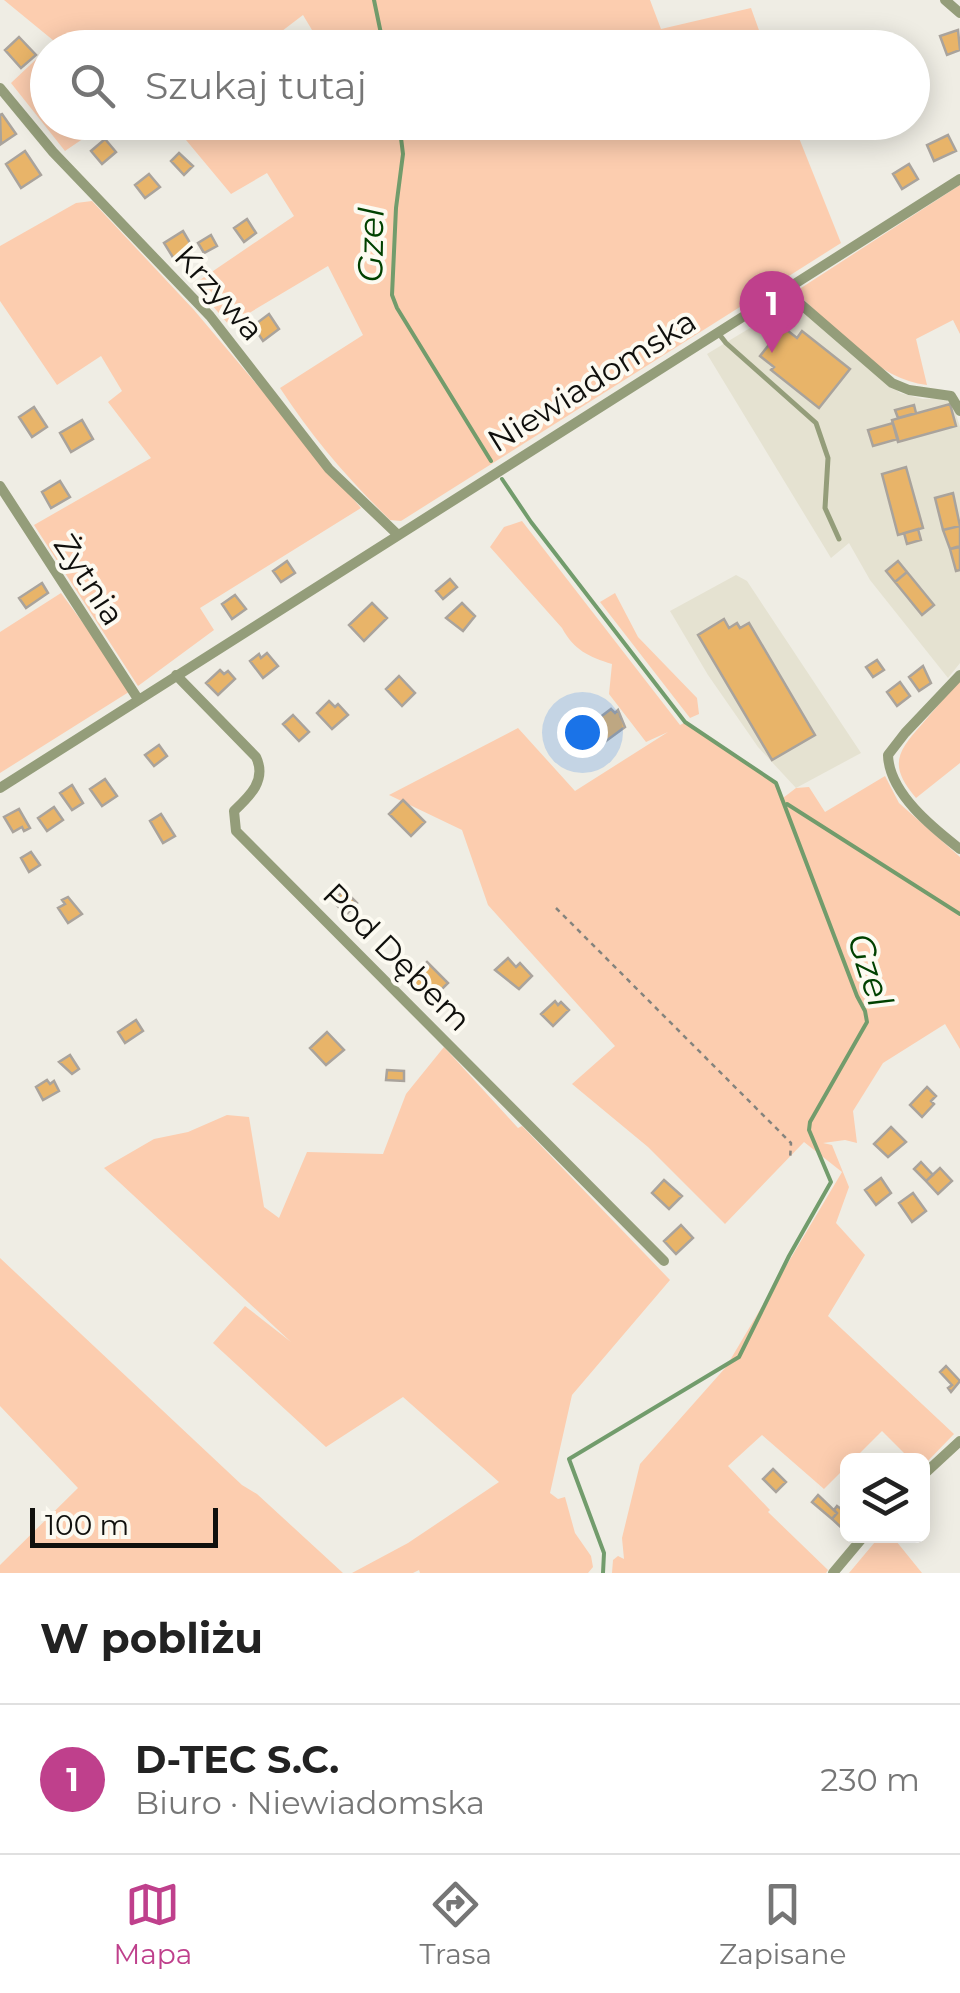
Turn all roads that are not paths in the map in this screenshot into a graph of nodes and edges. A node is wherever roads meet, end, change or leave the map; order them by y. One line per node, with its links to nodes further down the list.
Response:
1 (945, 0): 2 (street)
2 (960, 13)
3 (0, 88): 4 (street, Krzywa)
4 (30, 124)
5 (43, 140): 11 (street, Krzywa)
6 (960, 179): 7 (street, Niewiadomska)
7 (787, 288): 8 (street, Niewiadomska); 9 (street)
8 (718, 331): 11 (street, Niewiadomska); 12 (lane)
9 (960, 411)
10 (0, 486): 15 (street, Żytnia)
11 (397, 534): 14 (street, Niewiadomska)
12 (839, 539)
13 (960, 674): 17 (street)
14 (176, 675): 15 (street); 18 (street, Pod Dębem)
15 (138, 700): 16 (street)
16 (0, 788)
17 (960, 849)
18 (664, 1262)
19 (960, 1441): 20 (street)
20 (930, 1469)
21 (858, 1543): 22 (street)
22 (832, 1573)

